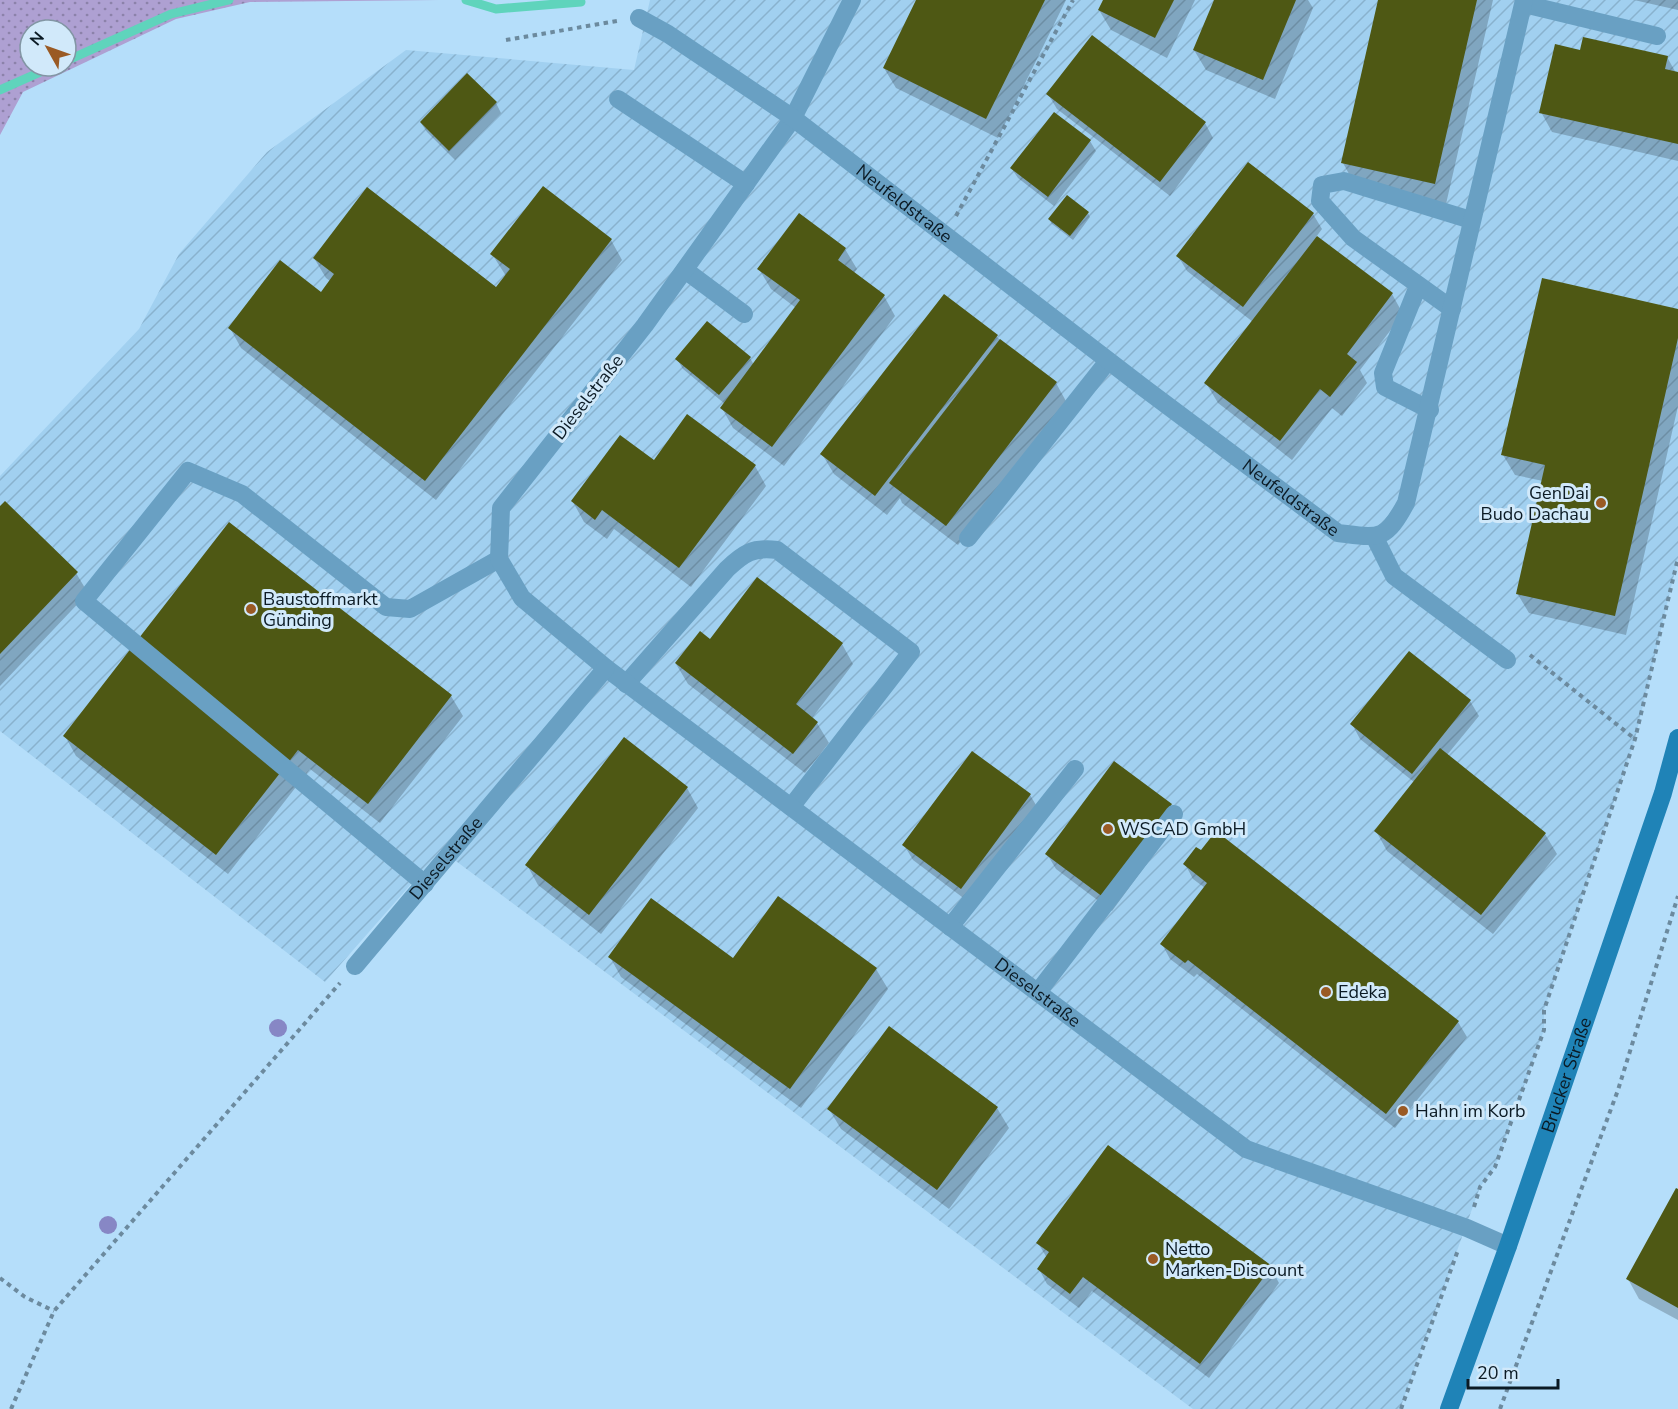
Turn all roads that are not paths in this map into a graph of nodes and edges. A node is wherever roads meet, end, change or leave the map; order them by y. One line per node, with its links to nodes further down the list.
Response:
1 (852, 0): 6 (street, Dieselstraße)
2 (1524, 2): 4 (street); 8 (street)
3 (639, 18): 6 (street)
4 (1657, 36)
5 (618, 99): 7 (street)
6 (793, 118): 7 (street, Dieselstraße); 13 (street, Neufeldstraße)
7 (746, 184): 9 (street, Dieselstraße)
8 (1471, 220): 10 (street); 11 (street)
9 (685, 270): 12 (street); 17 (street, Dieselstraße)
10 (1418, 286): 11 (street); 14 (street)
11 (1452, 309): 14 (street)
12 (744, 314)
13 (1108, 361): 15 (street); 16 (street, Neufeldstraße)
14 (1430, 410): 16 (street)
15 (968, 537)
16 (1375, 538): 18 (street)
17 (499, 559): 19 (street, Dieselstraße); 25 (street)
18 (1507, 660)
19 (606, 668): 20 (street, Dieselstraße); 25 (street, Dieselstraße)
20 (626, 684): 23 (street, Dieselstraße); 23 (street)
21 (1678, 738): 29 (main road, Brucker Straße)
22 (1075, 769): 26 (street)
23 (791, 807): 26 (street, Dieselstraße)
24 (1174, 814): 28 (street)
25 (425, 884): 27 (street, Dieselstraße)
26 (950, 927): 28 (street, Dieselstraße)
27 (356, 966)
28 (1038, 992): 29 (street, Dieselstraße)
29 (1508, 1246): 30 (main road, Brucker Straße)
30 (1449, 1409)

